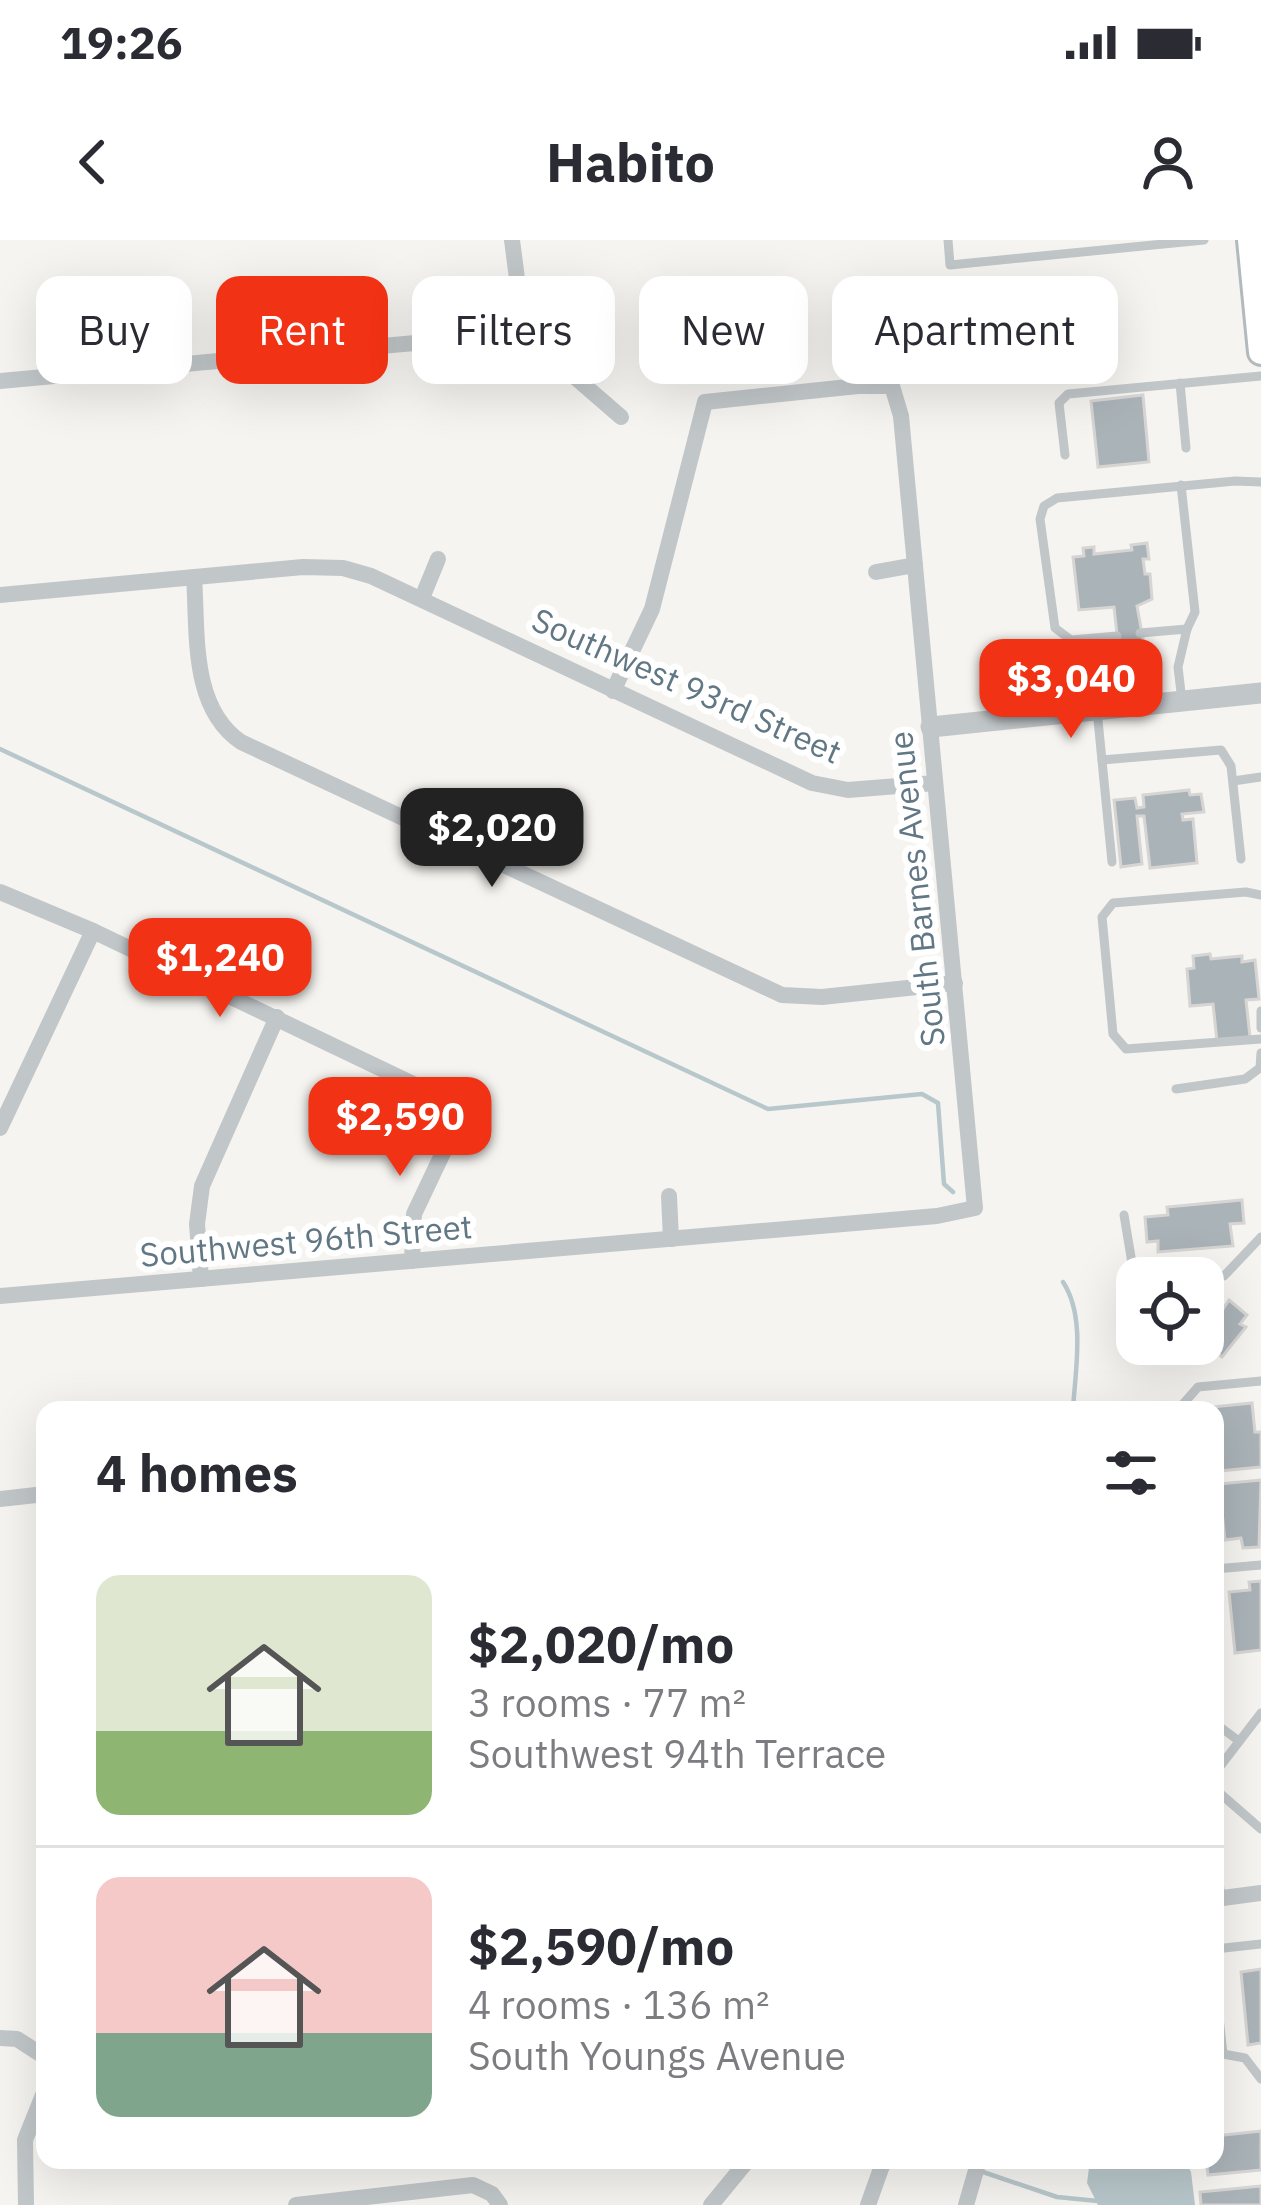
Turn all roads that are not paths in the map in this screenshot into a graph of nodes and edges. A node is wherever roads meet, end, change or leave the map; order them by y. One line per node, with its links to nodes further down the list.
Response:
1 (512, 240): 5 (street)
2 (948, 240): 3 (lane)
3 (1204, 240)
4 (1250, 240): 6 (main road)
5 (517, 276)
6 (1258, 290): 8 (main road)
7 (412, 343): 10 (street)
8 (1261, 352)
9 (1261, 376): 11 (lane)
10 (0, 381)
11 (1180, 383): 14 (lane); 15 (lane)
12 (583, 384): 13 (street)
13 (621, 417)
14 (1186, 448)
15 (1065, 455)
16 (1261, 482): 17 (lane)
17 (1181, 485): 24 (lane); 26 (lane)
18 (438, 560): 23 (street)
19 (915, 566): 20 (street); 27 (street, South Barnes Avenue); 31 (street, South Barnes Avenue)
20 (876, 572)
21 (194, 578): 22 (street, Southwest 93rd Street); 23 (street, Southwest 93rd Street); 41 (street)
22 (0, 595)
23 (422, 598): 27 (street, Southwest 93rd Street)
24 (1187, 629): 25 (lane); 29 (lane)
25 (1140, 634)
26 (1117, 636)
27 (613, 691): 35 (street, Southwest 93rd Street)
28 (1261, 693): 29 (street)
29 (1182, 701): 30 (street)
30 (1097, 710): 31 (street); 32 (lane)
31 (931, 727): 35 (street, South Barnes Avenue)
32 (1102, 760): 34 (lane); 37 (lane)
33 (1261, 777): 34 (lane)
34 (1233, 781): 36 (lane)
35 (934, 783): 41 (street, South Barnes Avenue)
36 (1241, 859)
37 (1112, 862)
38 (0, 892): 40 (street)
39 (1261, 895): 45 (lane)
40 (94, 931): 43 (street); 48 (street)
41 (956, 982): 50 (street, South Barnes Avenue)
42 (1261, 1011): 44 (lane)
43 (277, 1017): 55 (street); 57 (street)
44 (1261, 1028)
45 (1261, 1039)
46 (1261, 1053): 47 (lane)
47 (1176, 1089)
48 (0, 1128)
49 (669, 1196): 53 (street)
50 (975, 1208): 53 (street, Southwest 96th Street)
51 (1124, 1215): 54 (lane)
52 (1261, 1237): 56 (lane)
53 (670, 1239): 55 (street, Southwest 96th Street)
54 (1131, 1257)
55 (412, 1262): 57 (street, Southwest 96th Street)
56 (1224, 1276)
57 (202, 1279): 58 (street, Southwest 96th Street)
58 (0, 1296)
59 (1261, 1381): 60 (lane)
60 (1186, 1401)
61 (36, 1495): 62 (street)
62 (0, 1499)
63 (1261, 1564): 64 (lane)
64 (1224, 1568)
65 (1261, 1713): 67 (lane)
66 (1224, 1730): 67 (lane)
67 (1239, 1741): 68 (lane)
68 (1224, 1761)
69 (1224, 1798): 70 (lane)
70 (1261, 1829)
71 (1261, 1893): 72 (street)
72 (1224, 1898)
73 (1261, 1944): 74 (lane)
74 (1224, 1948)
75 (0, 2038): 76 (street)
76 (36, 2049)
77 (1224, 2056): 78 (lane)
78 (1261, 2078)
79 (36, 2112): 83 (street)
80 (741, 2169): 86 (street)
81 (881, 2169): 87 (street)
82 (976, 2169): 88 (street)
83 (26, 2205)
84 (296, 2205): 85 (street)
85 (500, 2205)
86 (711, 2205)
87 (868, 2205)
88 (966, 2205)

